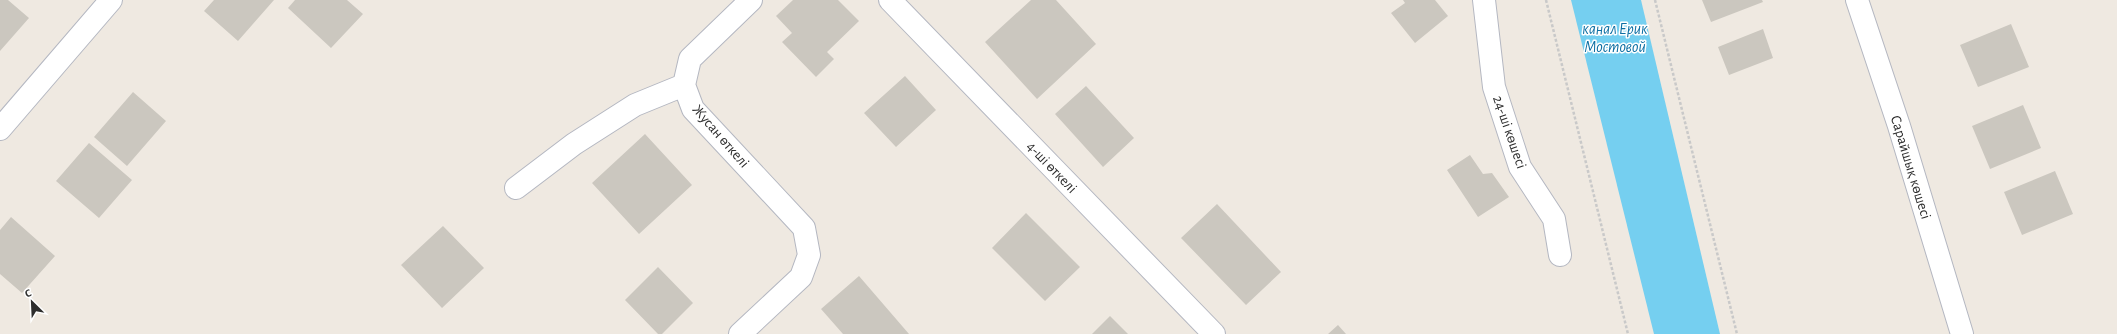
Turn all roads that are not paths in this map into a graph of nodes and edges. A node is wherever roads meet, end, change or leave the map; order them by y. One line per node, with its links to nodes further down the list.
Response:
1 (111, 0): 7 (street)
2 (751, 0): 6 (street)
3 (890, 0): 11 (street, 4-шi өткелi)
4 (1484, 0): 9 (street, 24-ші көшесi)
5 (1857, 0): 12 (street, Сарайшық көшесі)
6 (684, 85): 8 (street); 10 (street, Жусан өткелі)
7 (2, 124)
8 (516, 188)
9 (1560, 255)
10 (740, 334)
11 (1214, 334)
12 (1962, 334)

